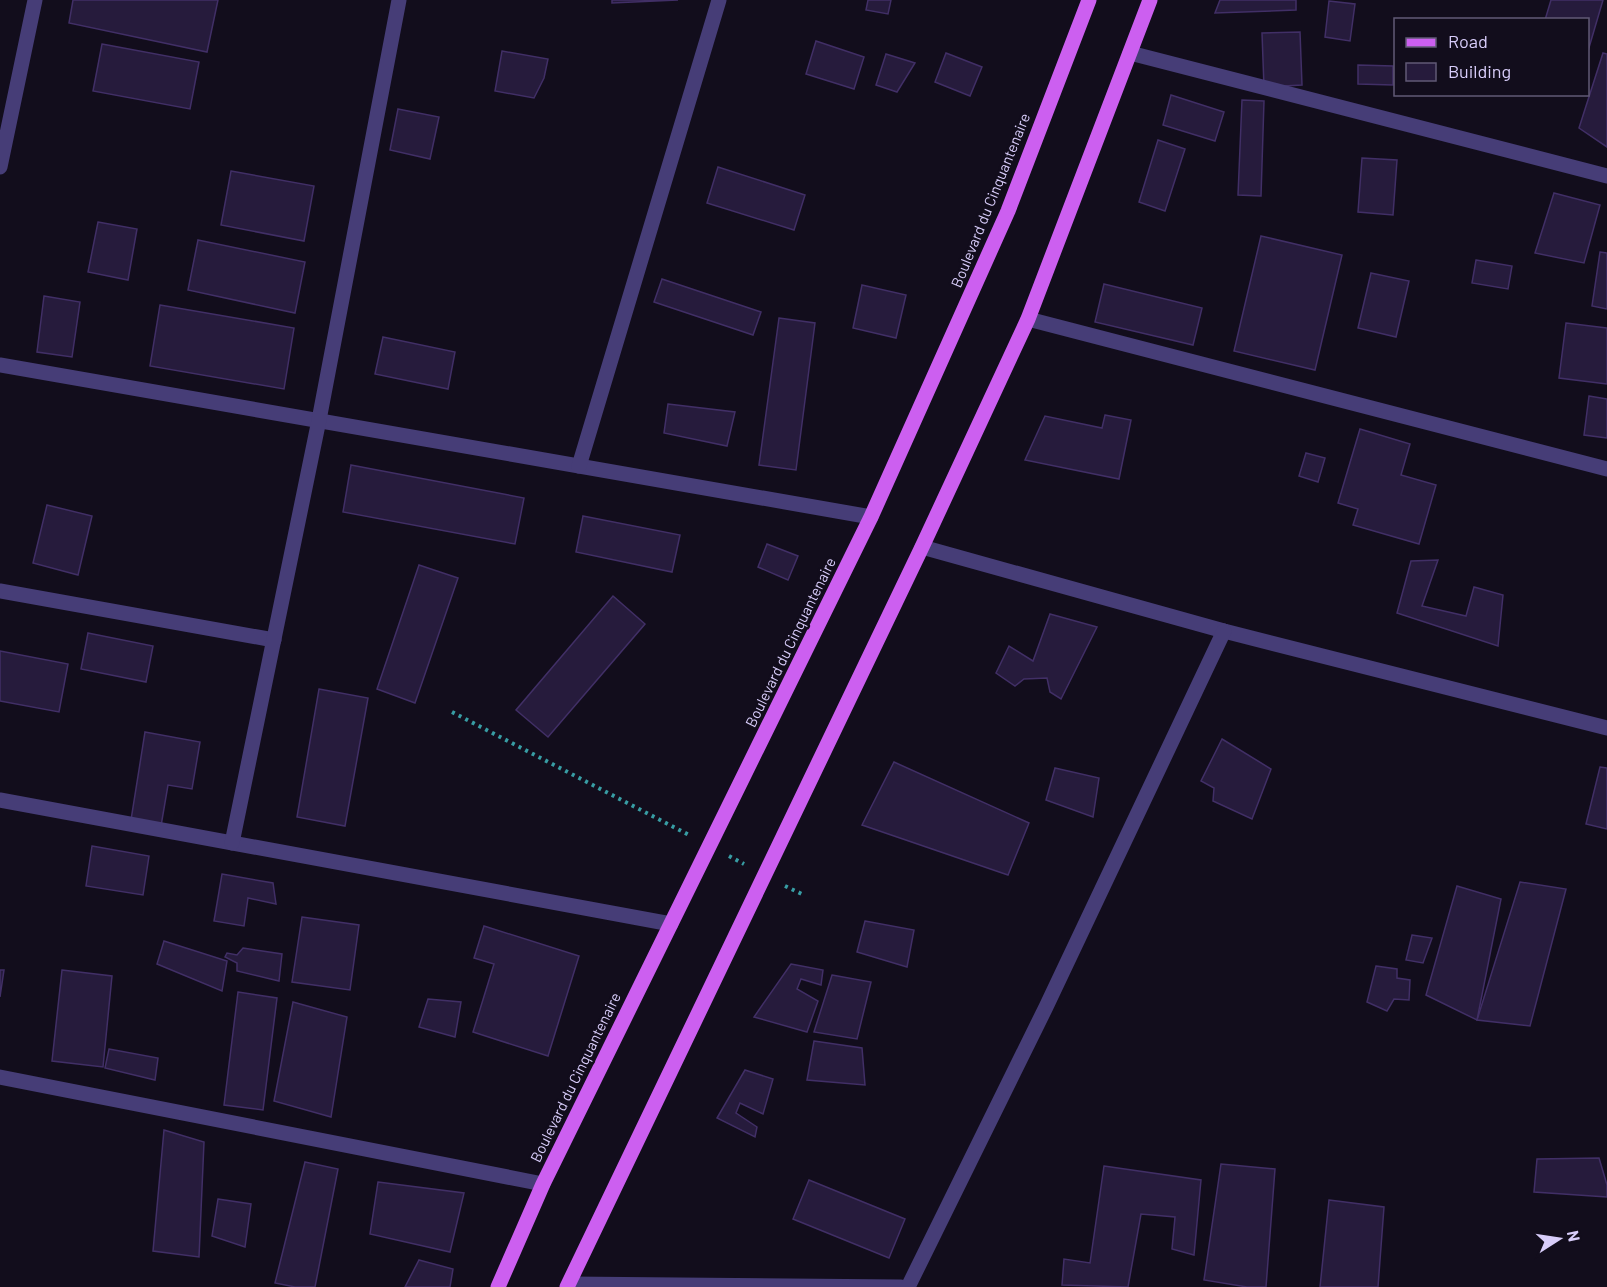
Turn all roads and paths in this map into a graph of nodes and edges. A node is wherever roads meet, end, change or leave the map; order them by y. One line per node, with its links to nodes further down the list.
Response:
1 (35, 0): 7 (street)
2 (399, 0): 11 (street)
3 (719, 0): 12 (street)
4 (1089, 0): 14 (main road, Boulevard du Cinquantenaire)
5 (1150, 0): 6 (main road)
6 (1130, 53): 8 (street); 9 (main road)
7 (0, 167)
8 (1607, 176)
9 (1028, 319): 13 (street); 15 (main road)
10 (0, 364): 11 (street)
11 (318, 420): 12 (street); 18 (street)
12 (579, 466): 14 (street)
13 (1607, 469)
14 (872, 517): 23 (main road, Boulevard du Cinquantenaire)
15 (922, 547): 17 (street); 24 (main road)
16 (0, 591): 18 (street)
17 (1224, 631): 20 (street); 32 (street)
18 (274, 640): 22 (street)
19 (452, 712): 23 (path)
20 (1607, 728)
21 (0, 800): 22 (street)
22 (232, 843): 26 (street)
23 (710, 846): 24 (path); 26 (main road, Boulevard du Cinquantenaire)
24 (763, 874): 25 (path); 29 (main road)
25 (804, 895)
26 (671, 924): 28 (main road, Boulevard du Cinquantenaire)
27 (0, 1077): 28 (street)
28 (543, 1184): 30 (main road, Boulevard du Cinquantenaire)
29 (568, 1285): 31 (street)
30 (498, 1287)
31 (901, 1287)
32 (908, 1287)

